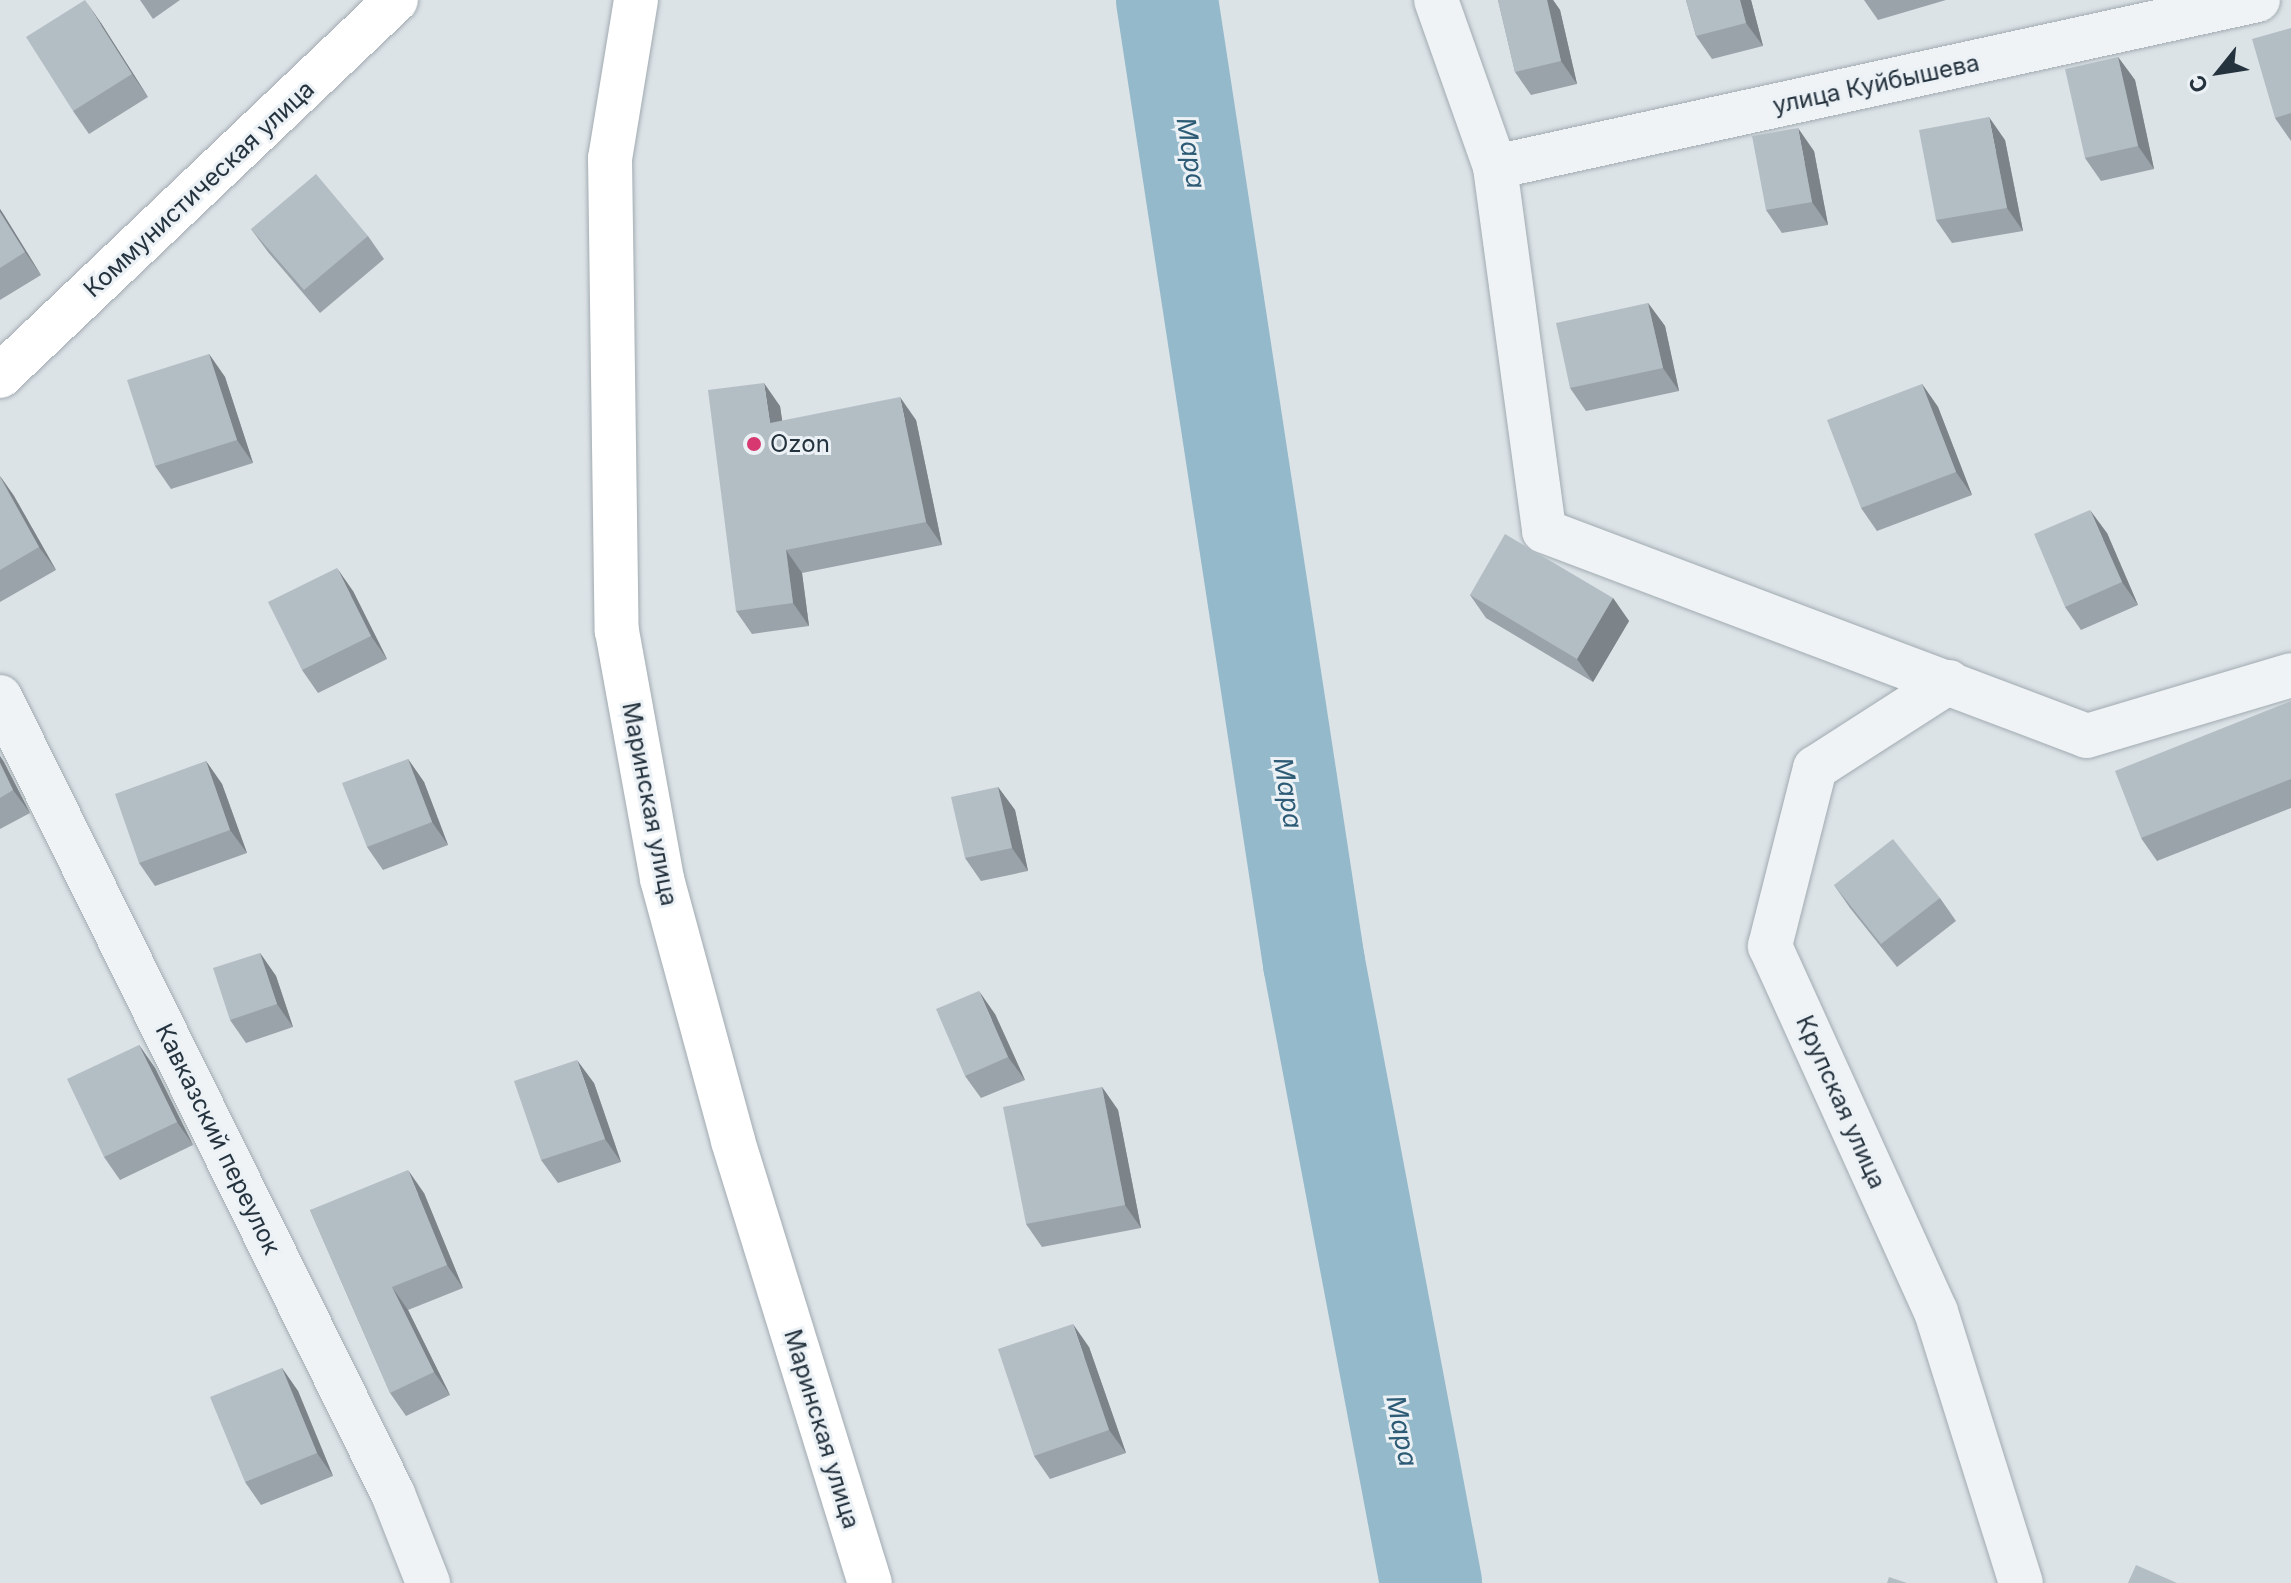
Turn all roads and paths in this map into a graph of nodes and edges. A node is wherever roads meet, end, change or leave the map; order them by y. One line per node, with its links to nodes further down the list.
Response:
1 (396, 0): 6 (main road, Коммунистическая улица)
2 (636, 0): 11 (main road, Маринская улица)
3 (1436, 0): 5 (street)
4 (2258, 0): 5 (street, улица Куйбышева)
5 (1495, 167): 8 (street)
6 (0, 376)
7 (2291, 675): 8 (street)
8 (1949, 682): 12 (street, Крупская улица)
9 (0, 697): 10 (street, Кавказский переулок)
10 (428, 1583)
11 (870, 1583)
12 (2021, 1583)

